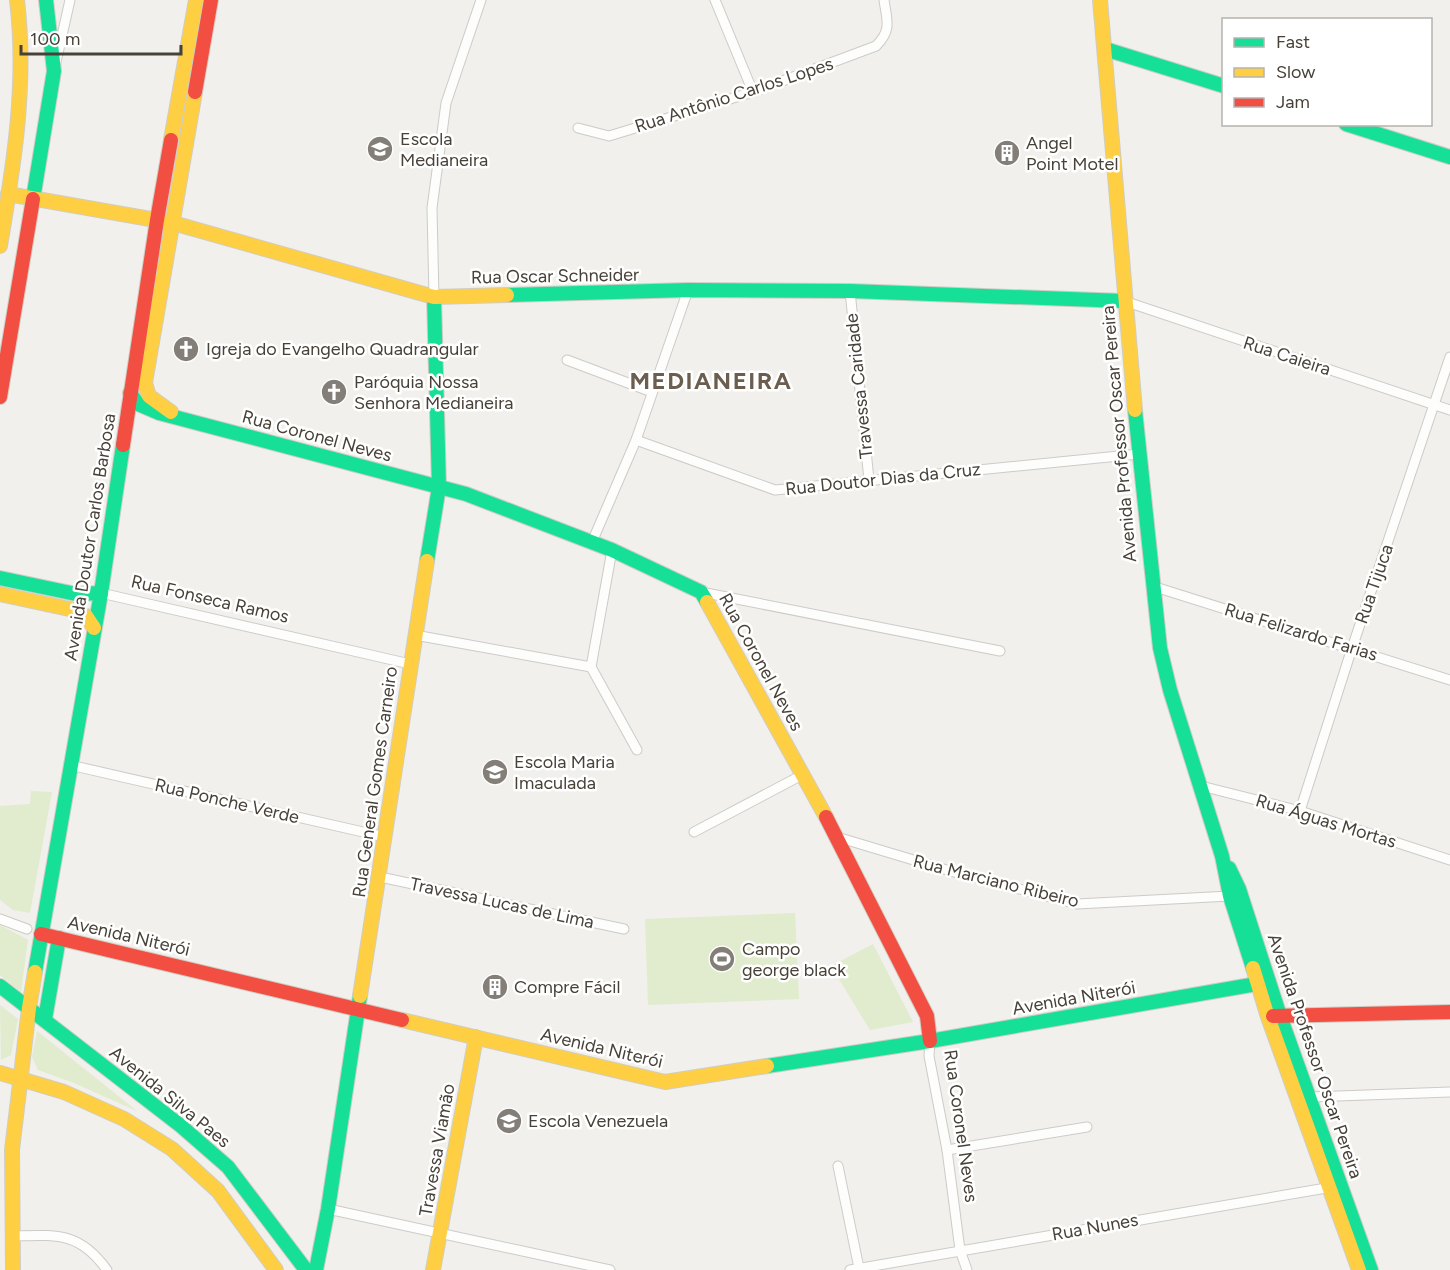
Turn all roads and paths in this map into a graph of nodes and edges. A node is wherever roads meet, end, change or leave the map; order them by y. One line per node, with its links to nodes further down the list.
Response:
1 (17, 0): 17 (street)
2 (46, 0): 11 (street)
3 (70, 0): 11 (street)
4 (196, 0): 19 (street, Avenida Doutor Carlos Barbosa)
5 (212, 0): 20 (street)
6 (482, 0): 24 (street)
7 (715, 0): 13 (street)
8 (884, 0): 13 (street, Rua Antônio Carlos Lopes)
9 (1100, 0): 10 (street, Avenida Professor Oscar Pereira)
10 (1105, 49): 12 (street); 25 (street, Avenida Professor Oscar Pereira)
11 (54, 71): 18 (street)
12 (1222, 85)
13 (753, 92): 15 (street, Rua Antônio Carlos Lopes)
14 (1352, 126): 16 (street)
15 (578, 128)
16 (1450, 157)
17 (4, 193): 18 (street, Rua Oscar Schneider); 21 (street)
18 (33, 198): 19 (street, Rua Oscar Schneider); 30 (street)
19 (157, 220): 20 (street, Rua Oscar Schneider); 29 (street, Avenida Doutor Carlos Barbosa)
20 (173, 223): 24 (street, Rua Oscar Schneider); 33 (street)
21 (0, 246)
22 (688, 290): 23 (street, Rua Oscar Schneider); 24 (street, Rua Oscar Schneider); 28 (street)
23 (850, 291): 25 (street, Rua Oscar Schneider); 36 (street, Travessa Caridade)
24 (435, 297): 37 (street, Rua General Gomes Carneiro)
25 (1124, 301): 31 (street, Rua Caieira); 35 (street, Avenida Professor Oscar Pereira)
26 (1450, 359): 31 (street, Rua Tijuca)
27 (567, 360): 28 (street)
28 (652, 392): 34 (street)
29 (130, 393): 33 (street, Rua Coronel Neves); 43 (street, Avenida Doutor Carlos Barbosa)
30 (0, 397)
31 (1434, 405): 32 (street, Rua Caieira); 47 (street, Rua Tijuca)
32 (1450, 410)
33 (180, 418): 37 (street, Rua Coronel Neves)
34 (636, 440): 36 (street, Rua Doutor Dias da Cruz); 38 (street)
35 (1139, 454): 36 (street, Rua Doutor Dias da Cruz); 41 (street, Avenida Professor Oscar Pereira)
36 (869, 480)
37 (439, 487): 38 (street, Rua Coronel Neves); 46 (street, Rua General Gomes Carneiro)
38 (592, 542): 39 (street, Rua Coronel Neves)
39 (612, 550): 42 (street, Rua Coronel Neves); 50 (street)
40 (0, 578): 43 (street, Rua Fonseca Ramos)
41 (1152, 586): 47 (street, Rua Felizardo Farias); 55 (street, Avenida Professor Oscar Pereira)
42 (701, 592): 48 (street); 54 (street, Rua Coronel Neves)
43 (101, 593): 45 (street, Avenida Doutor Carlos Barbosa); 49 (street, Rua Fonseca Ramos)
44 (0, 594): 45 (street)
45 (94, 628): 53 (street, Avenida Doutor Carlos Barbosa)
46 (415, 635): 49 (street, Rua General Gomes Carneiro); 50 (street)
47 (1352, 648): 51 (street, Rua Felizardo Farias); 56 (street, Rua Tijuca)
48 (1000, 651)
49 (410, 664): 58 (street, Rua General Gomes Carneiro)
50 (591, 667): 52 (street)
51 (1450, 680)
52 (637, 750)
53 (70, 765): 58 (street, Rua Ponche Verde); 66 (street, Avenida Doutor Carlos Barbosa)
54 (802, 775): 57 (street); 59 (street, Rua Coronel Neves)
55 (1201, 786): 56 (street, Rua Águas Mortas); 60 (street, Avenida Professor Oscar Pereira)
56 (1300, 811): 61 (street, Rua Águas Mortas)
57 (694, 832)
58 (385, 837): 62 (street, Rua General Gomes Carneiro)
59 (837, 837): 63 (street, Rua Marciano Ribeiro); 76 (street, Rua Coronel Neves)
60 (1222, 856): 63 (street, Avenida Professor Oscar Pereira); 68 (street, Avenida Professor Oscar Pereira)
61 (1450, 860)
62 (380, 877): 65 (street, Travessa Lucas de Lima); 71 (street, Rua General Gomes Carneiro)
63 (1230, 896): 68 (street, Avenida Professor Oscar Pereira)
64 (0, 919): 66 (street, Avenida Niterói)
65 (624, 929)
66 (34, 932): 67 (street, Avenida Niterói); 70 (street, Avenida Doutor Carlos Barbosa)
67 (59, 938): 71 (street, Avenida Niterói); 74 (street)
68 (1263, 984): 73 (street, Avenida Professor Oscar Pereira); 76 (street, Avenida Niterói)
69 (0, 986): 70 (street, Avenida Silva Paes)
70 (29, 1008): 74 (street, Avenida Silva Paes); 78 (street, Avenida Doutor Carlos Barbosa)
71 (359, 1009): 75 (street, Avenida Niterói); 85 (street, Rua General Gomes Carneiro)
72 (1450, 1012): 73 (street)
73 (1274, 1016): 80 (street, Avenida Professor Oscar Pereira); 84 (street, Avenida Professor Oscar Pereira)
74 (45, 1019): 93 (street, Avenida Silva Paes)
75 (476, 1037): 76 (street, Avenida Niterói); 86 (street, Travessa Viamão)
76 (930, 1041): 82 (street, Rua Coronel Neves)
77 (0, 1073): 78 (street)
78 (19, 1079): 87 (street, Avenida Doutor Carlos Barbosa); 92 (street)
79 (1450, 1092): 80 (street)
80 (1310, 1097): 84 (street, Avenida Professor Oscar Pereira)
81 (1087, 1127): 82 (street)
82 (947, 1150): 88 (street, Rua Coronel Neves)
83 (838, 1166): 89 (street)
84 (1335, 1186): 88 (street, Rua Nunes); 98 (street, Avenida Professor Oscar Pereira); 99 (street, Avenida Professor Oscar Pereira)
85 (328, 1209): 86 (street); 94 (street, Rua General Gomes Carneiro)
86 (440, 1234): 95 (street, Travessa Viamão); 96 (street)
87 (12, 1236): 90 (street, Avenida Doutor Carlos Barbosa); 91 (street)
88 (960, 1250): 89 (street, Rua Nunes); 97 (street, Rua Coronel Neves)
89 (855, 1269)
90 (13, 1270)
91 (107, 1270)
92 (276, 1270)
93 (306, 1270)
94 (316, 1270)
95 (433, 1270)
96 (610, 1270)
97 (967, 1270)
98 (1359, 1270)
99 (1371, 1270)

